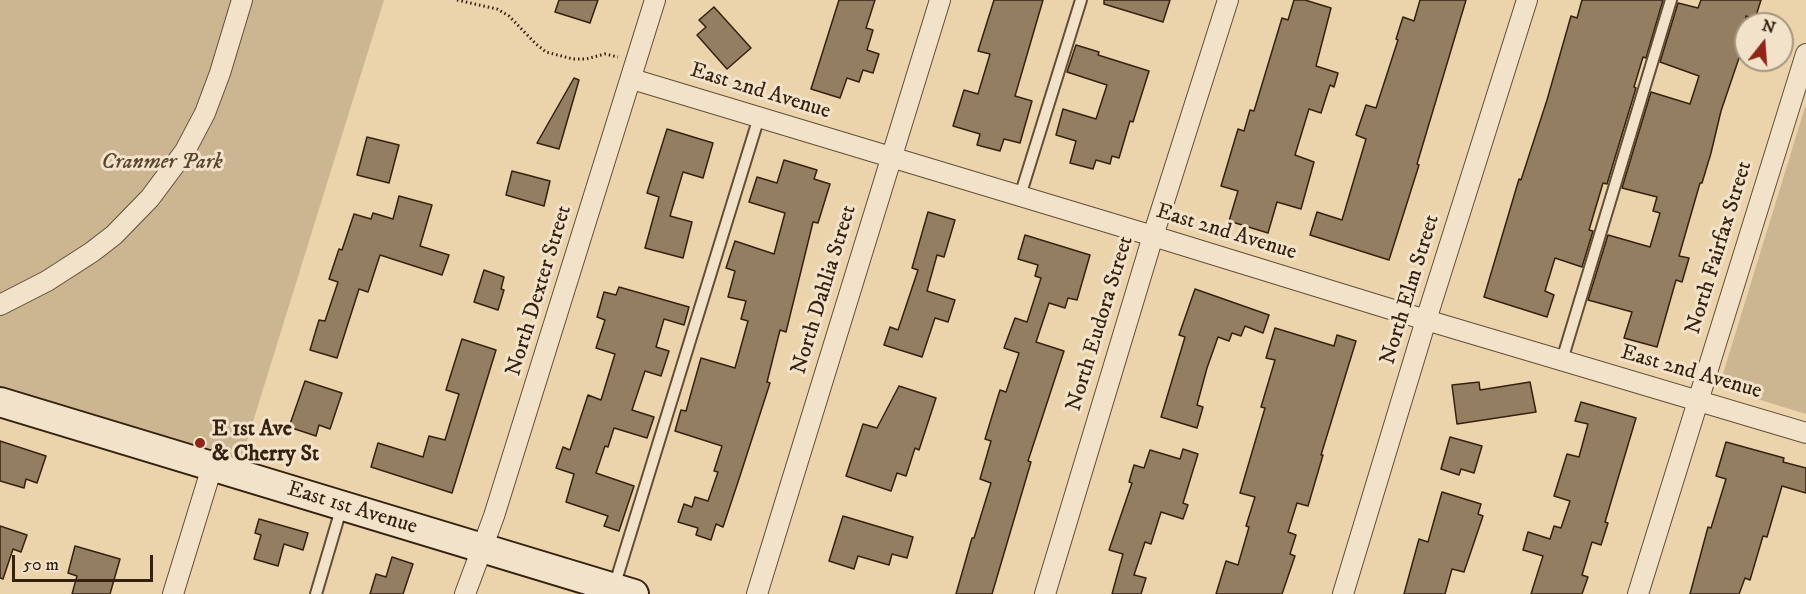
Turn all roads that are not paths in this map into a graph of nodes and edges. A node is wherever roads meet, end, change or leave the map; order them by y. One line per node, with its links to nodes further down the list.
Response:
1 (242, 0): 14 (street)
2 (655, 0): 9 (street, North Dexter Street)
3 (940, 0): 11 (street, North Dahlia Street)
4 (1081, 0): 12 (lane)
5 (1228, 0): 13 (street, North Eudora Street)
6 (1527, 0): 15 (street, North Elm Street)
7 (1671, 0): 16 (lane)
8 (1806, 54): 17 (street, North Fairfax Street)
9 (634, 70): 10 (street, East 2nd Avenue); 22 (street, North Dexter Street)
10 (759, 117): 11 (street, East 2nd Avenue); 23 (lane)
11 (891, 157): 12 (street, East 2nd Avenue); 27 (street, North Dahlia Street)
12 (1020, 196): 13 (street, East 2nd Avenue)
13 (1153, 236): 15 (street, East 2nd Avenue); 28 (street, North Eudora Street)
14 (0, 305)
15 (1426, 320): 16 (street, East 2nd Avenue); 29 (street, North Elm Street)
16 (1562, 360): 17 (street, East 2nd Avenue)
17 (1698, 400): 19 (street, East 2nd Avenue); 30 (street, North Fairfax Street)
18 (0, 402): 20 (street, East 1st Avenue)
19 (1806, 433)
20 (212, 467): 21 (street, East 1st Avenue); 24 (street)
21 (342, 506): 22 (street, East 1st Avenue); 25 (lane)
22 (482, 548): 23 (street, East 1st Avenue); 26 (street, North Dexter Street)
23 (624, 591)
24 (173, 594)
25 (316, 594)
26 (465, 594)
27 (757, 594)
28 (1045, 594)
29 (1343, 594)
30 (1638, 594)

